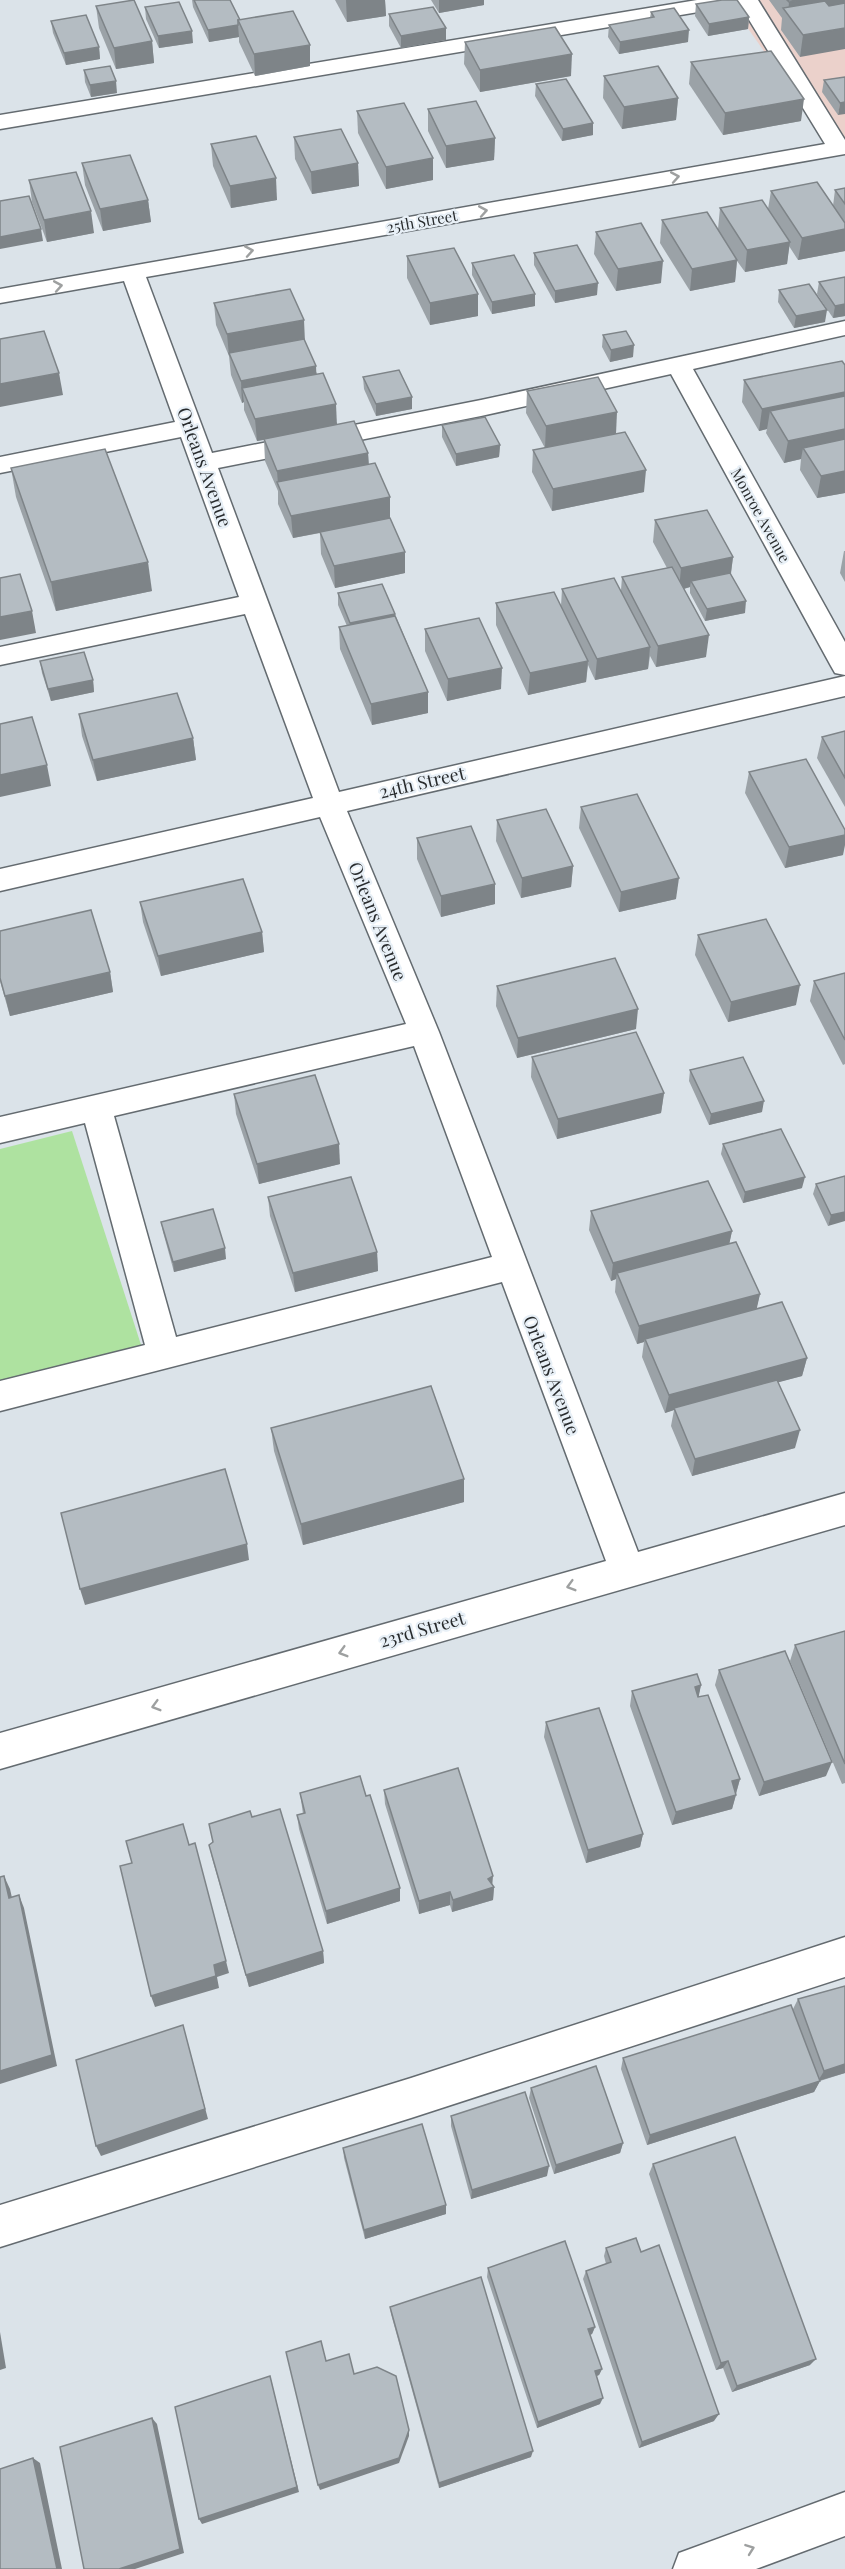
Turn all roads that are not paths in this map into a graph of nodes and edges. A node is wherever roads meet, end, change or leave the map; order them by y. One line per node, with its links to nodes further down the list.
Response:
1 (735, 0): 3 (street)
2 (747, 0): 4 (street)
3 (0, 122)
4 (842, 148): 5 (street, 25th Street, one-way to 4)
5 (132, 272): 6 (street, 25th Street, one-way to 5); 9 (street, Orleans Avenue)
6 (0, 297)
7 (845, 328): 8 (street)
8 (678, 364): 10 (street); 14 (street, Monroe Avenue)
9 (190, 427): 10 (street, Orleans Avenue); 11 (street)
10 (203, 463): 12 (street, Orleans Avenue)
11 (0, 465)
12 (255, 603): 13 (street); 16 (street, Orleans Avenue)
13 (0, 656)
14 (845, 666)
15 (845, 686): 16 (street, 24th Street)
16 (329, 803): 17 (street, 24th Street); 18 (street, Orleans Avenue)
17 (0, 880)
18 (424, 1032): 19 (street); 21 (street, Orleans Avenue)
19 (96, 1107): 20 (street); 22 (street)
20 (0, 1130)
21 (510, 1266): 22 (street); 25 (street, Orleans Avenue)
22 (164, 1353): 23 (street)
23 (0, 1396)
24 (845, 1509): 25 (street, 23rd Street)
25 (627, 1570): 26 (street, 23rd Street, one-way to 26)
26 (0, 1751)
27 (845, 1957): 28 (street)
28 (0, 2226)
29 (845, 2514): 30 (street, one-way to 29)
30 (695, 2569)

